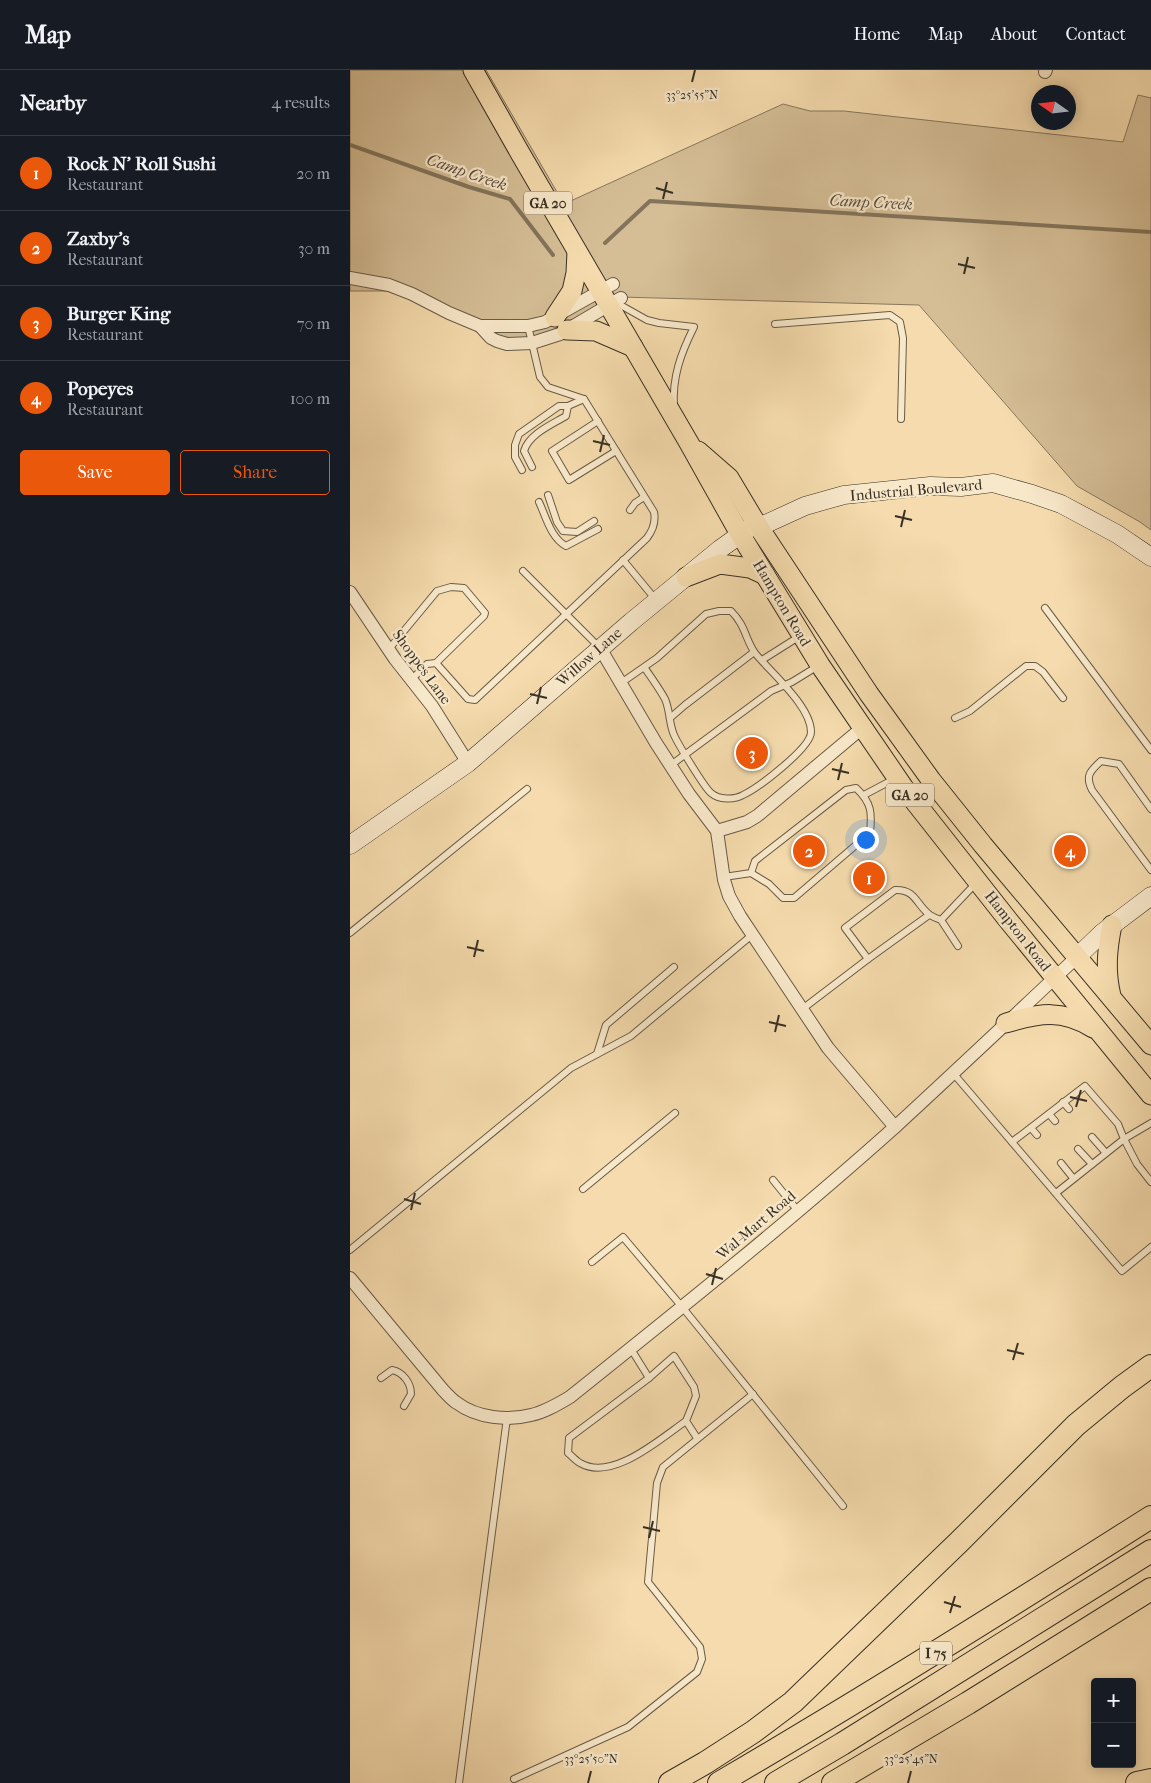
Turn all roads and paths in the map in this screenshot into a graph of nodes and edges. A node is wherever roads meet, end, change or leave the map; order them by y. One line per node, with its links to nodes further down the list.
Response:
1 (473, 70): 2 (main road, Hampton Road / GA 20)
2 (577, 252): 4 (main road, Hampton Road / GA 20); 5 (main road)
3 (350, 278): 7 (street)
4 (611, 296): 5 (street); 5 (street); 10 (main road, Hampton Road / GA 20); 15 (lane)
5 (561, 324): 8 (street); 9 (street); 10 (main road)
6 (775, 324): 13 (lane)
7 (480, 326): 8 (street); 9 (street)
8 (528, 326): 9 (lane)
9 (532, 343): 11 (lane)
10 (633, 347): 15 (main road, Hampton Road / GA 20)
11 (584, 399): 12 (lane); 14 (lane)
12 (568, 406): 18 (lane); 19 (lane)
13 (901, 419)
14 (598, 421): 17 (lane); 17 (lane)
15 (677, 422): 16 (main road, Hampton Road / GA 20)
16 (689, 443): 27 (main road, Hampton Road / GA 20); 29 (main road, Hampton Road / GA 20)
17 (616, 451): 21 (lane)
18 (532, 467)
19 (522, 470)
20 (548, 496): 26 (lane)
21 (644, 496): 24 (lane); 31 (lane)
22 (539, 502): 28 (lane)
23 (625, 503): 24 (lane)
24 (635, 503): 25 (lane)
25 (630, 510)
26 (594, 521)
27 (758, 526): 29 (street, Willow Lane); 30 (street, Industrial Boulevard); 75 (main road, Hampton Road / GA 20)
28 (598, 529)
29 (740, 534): 33 (main road, Hampton Road / GA 20); 34 (street, Willow Lane)
30 (1151, 557)
31 (623, 560): 36 (lane); 38 (lane)
32 (523, 570): 38 (lane)
33 (764, 575): 34 (main road); 39 (main road, Hampton Road / GA 20)
34 (686, 577): 36 (street, Willow Lane)
35 (350, 592): 41 (street, Shoppes Lane)
36 (657, 601): 40 (street, Willow Lane)
37 (1045, 608): 54 (lane)
38 (566, 614): 40 (lane); 44 (lane)
39 (801, 636): 43 (lane); 45 (main road, Hampton Road / GA 20)
40 (600, 648): 48 (street); 56 (street, Willow Lane)
41 (389, 650): 44 (lane); 47 (street, Shoppes Lane)
42 (754, 652): 43 (lane); 46 (lane); 51 (lane)
43 (762, 660): 49 (lane)
44 (436, 663): 47 (lane)
45 (820, 665): 49 (lane); 53 (main road, Hampton Road / GA 20)
46 (644, 667): 48 (lane); 51 (lane)
47 (411, 680): 56 (street, Shoppes Lane)
48 (621, 683): 57 (street)
49 (785, 685): 55 (lane); 55 (lane)
50 (1063, 698): 52 (lane)
51 (670, 718): 55 (lane)
52 (955, 718)
53 (862, 728): 58 (main road, Hampton Road / GA 20); 62 (street)
54 (1151, 750)
55 (685, 755): 57 (lane)
56 (468, 762): 63 (street, Willow Lane)
57 (671, 765): 62 (street)
58 (897, 777): 60 (lane); 67 (main road, Hampton Road / GA 20)
59 (527, 789): 72 (lane)
60 (864, 795): 65 (lane); 65 (lane)
61 (1151, 809): 64 (lane)
62 (717, 831): 66 (street)
63 (350, 845)
64 (1151, 870)
65 (751, 873): 66 (lane)
66 (724, 877): 73 (street)
67 (978, 880): 70 (lane); 78 (main road, Hampton Road / GA 20)
68 (1151, 896): 71 (street)
69 (929, 915): 70 (lane); 76 (lane); 76 (lane)
70 (941, 920): 74 (lane)
71 (1112, 925): 75 (street); 79 (main road)
72 (350, 933)
73 (752, 935): 80 (street); 84 (lane)
74 (958, 946)
75 (1077, 957): 78 (street, Wal-Mart Road); 79 (main road, Hampton Road / GA 20)
76 (868, 959): 80 (lane)
77 (674, 967): 84 (lane)
78 (1055, 978): 81 (street, Wal-Mart Road); 82 (main road, Hampton Road / GA 20)
79 (1111, 997): 83 (main road, Hampton Road / GA 20)
80 (801, 1010): 93 (street)
81 (1006, 1023): 82 (main road); 85 (street, Wal-Mart Road)
82 (1100, 1032): 86 (main road, Hampton Road / GA 20)
83 (1151, 1043)
84 (598, 1054): 110 (lane)
85 (953, 1073): 93 (street, Wal-Mart Road); 98 (lane)
86 (1151, 1095)
87 (1063, 1102): 88 (lane); 90 (lane); 97 (lane)
88 (1069, 1109)
89 (674, 1113): 106 (lane)
90 (1048, 1114): 91 (lane); 94 (lane)
91 (1055, 1121)
92 (1151, 1123): 97 (lane)
93 (894, 1127): 108 (street, Wal-Mart Road)
94 (1031, 1128): 95 (lane); 98 (lane)
95 (1037, 1135)
96 (1092, 1137): 100 (lane)
97 (1124, 1139): 100 (lane); 105 (lane)
98 (1012, 1142): 107 (lane)
99 (1078, 1149): 102 (lane)
100 (1106, 1153): 102 (lane)
101 (1061, 1163): 103 (lane)
102 (1092, 1164): 103 (lane)
103 (1073, 1178): 107 (lane)
104 (772, 1180): 108 (lane)
105 (1151, 1182)
106 (583, 1189)
107 (1056, 1193): 109 (lane)
108 (798, 1211): 113 (street, Wal-Mart Road)
109 (1151, 1247)
110 (350, 1250)
111 (592, 1262): 113 (lane)
112 (350, 1278): 120 (street, Wal-Mart Road)
113 (683, 1308): 114 (street, Wal-Mart Road); 118 (lane)
114 (631, 1349): 117 (lane); 120 (street, Wal-Mart Road)
115 (1151, 1366): 130 (highway)
116 (381, 1378): 119 (lane)
117 (649, 1378): 121 (lane); 121 (lane)
118 (753, 1394): 122 (lane); 123 (lane)
119 (404, 1406)
120 (507, 1418): 129 (lane)
121 (686, 1421): 122 (lane)
122 (697, 1438): 127 (lane)
123 (844, 1506)
124 (1151, 1517): 131 (highway, I 75)
125 (1151, 1551): 132 (highway)
126 (1151, 1589): 133 (highway)
127 (514, 1779)
128 (1151, 1780): 134 (highway)
129 (460, 1783)
130 (670, 1783)
131 (719, 1783)
132 (776, 1783)
133 (834, 1783)
134 (1137, 1783)

